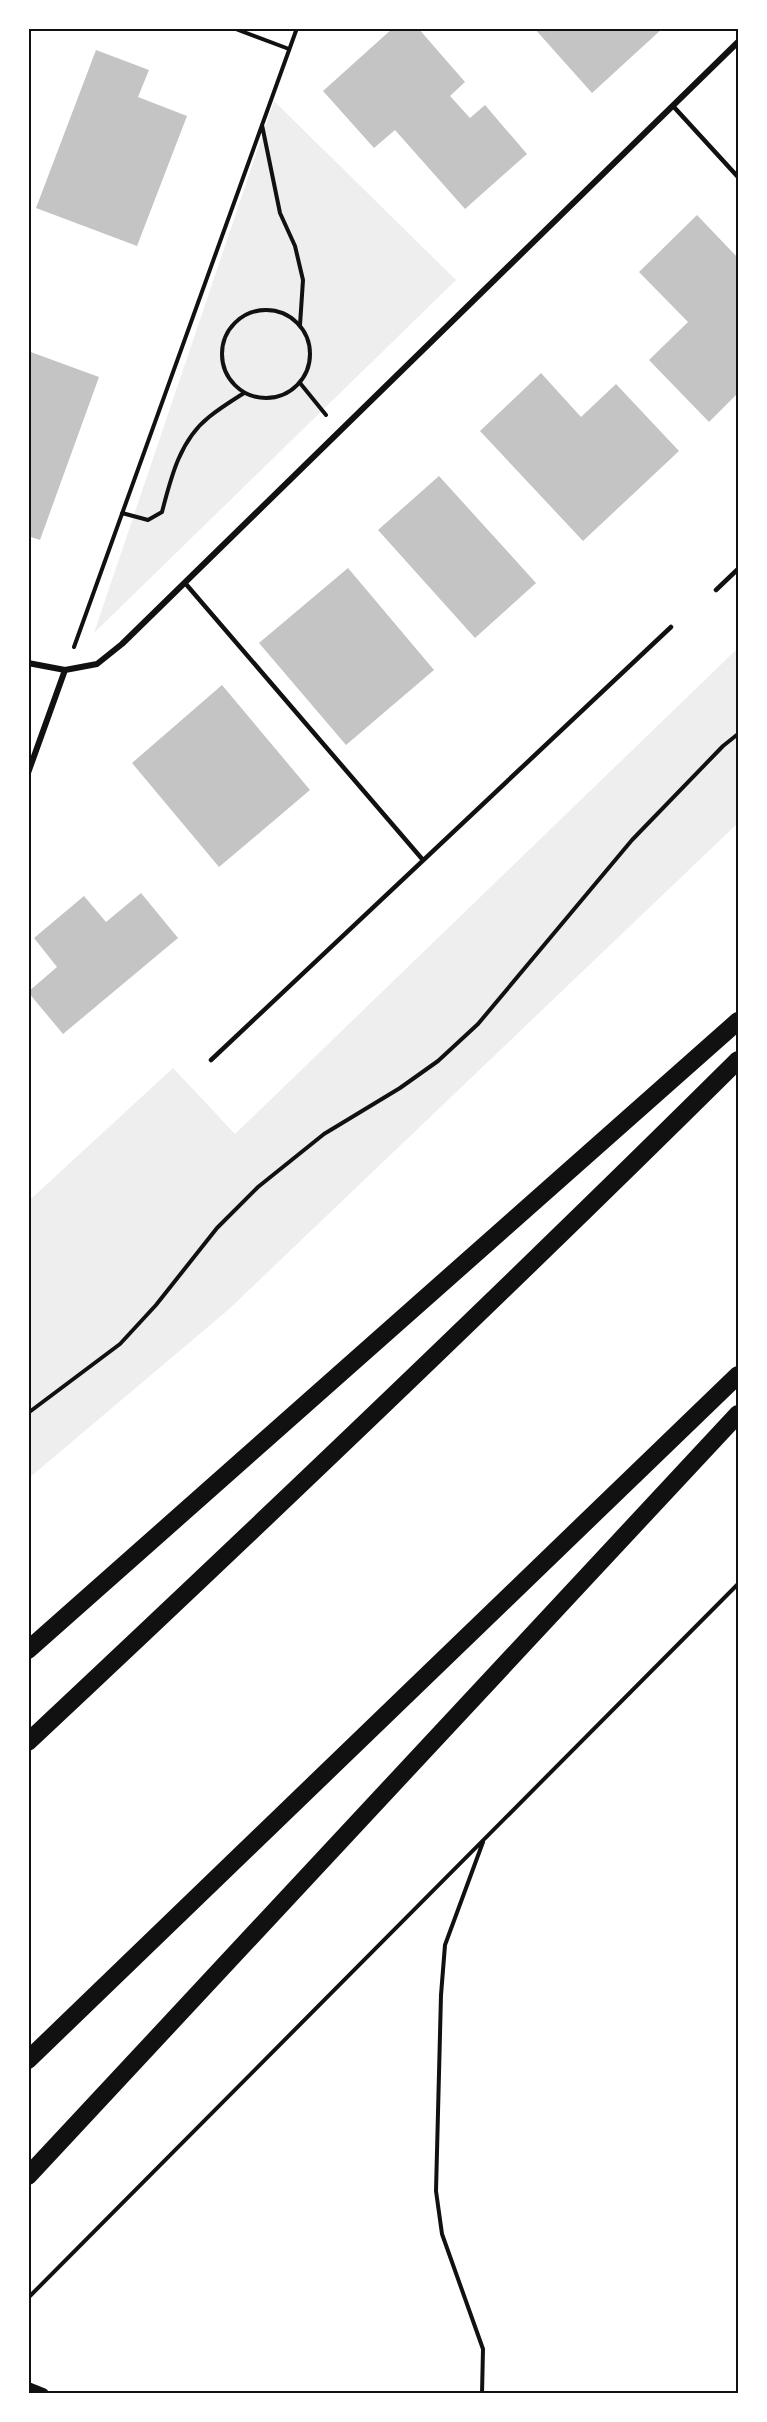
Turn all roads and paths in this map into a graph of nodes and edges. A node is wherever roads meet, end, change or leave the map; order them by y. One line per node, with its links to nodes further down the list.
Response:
1 (233, 28): 4 (path)
2 (297, 28): 4 (path)
3 (738, 42): 5 (street)
4 (289, 50): 6 (path)
5 (673, 106): 7 (lane); 11 (street)
6 (262, 125): 8 (path); 12 (path)
7 (738, 177)
8 (300, 325): 9 (path); 10 (path)
9 (300, 383): 10 (path); 11 (path)
10 (244, 393): 12 (path)
11 (340, 431): 14 (street)
12 (122, 513): 18 (path)
13 (738, 569): 15 (lane)
14 (185, 583): 18 (street); 21 (lane)
15 (716, 590)
16 (671, 627): 21 (lane)
17 (28, 663): 18 (street)
18 (65, 670): 20 (street)
19 (738, 734): 26 (path)
20 (28, 773)
21 (423, 860): 23 (lane)
22 (738, 1021): 29 (highway)
23 (212, 1060)
24 (738, 1060): 30 (highway)
25 (738, 1375): 32 (highway)
26 (28, 1413)
27 (738, 1414): 33 (highway)
28 (738, 1584): 31 (path)
29 (28, 1650)
30 (28, 1742)
31 (484, 1840): 34 (path); 37 (path)
32 (28, 2060)
33 (28, 2176)
34 (28, 2298)
35 (28, 2388): 36 (main road)
36 (43, 2394)
37 (482, 2394)

